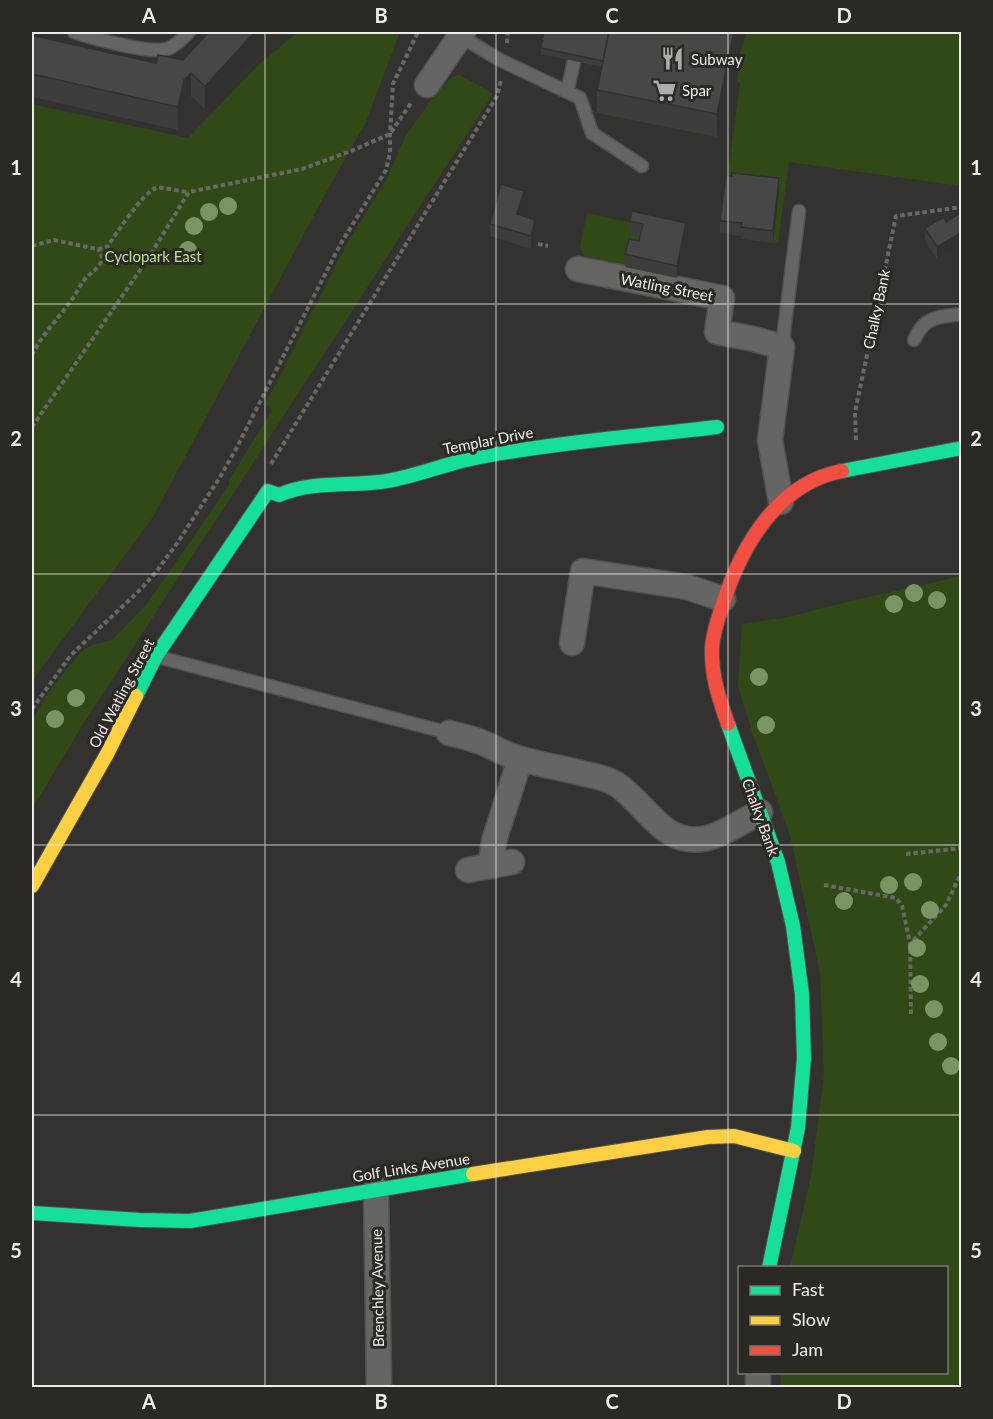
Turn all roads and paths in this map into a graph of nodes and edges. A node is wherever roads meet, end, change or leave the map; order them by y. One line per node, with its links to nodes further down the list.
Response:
1 (74, 32): 2 (lane)
2 (189, 32)
3 (418, 32): 10 (path)
4 (508, 32): 7 (path)
5 (462, 34): 7 (lane); 8 (street)
6 (574, 61): 9 (lane)
7 (504, 62): 9 (lane); 30 (path)
8 (427, 85): 10 (path)
9 (567, 92): 11 (lane)
10 (390, 134): 12 (path); 35 (path)
11 (642, 166)
12 (189, 192): 17 (path); 26 (path)
13 (962, 207): 29 (path, Chalky Bank)
14 (799, 211): 24 (lane)
15 (538, 244): 18 (path)
16 (32, 246): 19 (path)
17 (108, 246): 19 (path); 20 (path)
18 (548, 246)
19 (98, 249): 20 (path)
20 (101, 260): 25 (path)
21 (578, 269): 24 (street, Watling Street)
22 (962, 314): 23 (lane)
23 (914, 340)
24 (782, 347): 31 (street)
25 (32, 355)
26 (32, 427)
27 (717, 427): 30 (street, Templar Drive)
28 (962, 448): 29 (street, Chalky Bank)
29 (856, 468): 31 (street, Chalky Bank)
30 (268, 491): 34 (street, Old Watling Street)
31 (781, 502): 32 (street, Chalky Bank)
32 (723, 599): 33 (street); 38 (street, Chalky Bank)
33 (572, 642)
34 (156, 657): 36 (lane); 44 (street, Old Watling Street)
35 (32, 709)
36 (449, 733): 37 (street)
37 (520, 759): 38 (street); 41 (street)
38 (760, 812): 47 (street, Chalky Bank)
39 (962, 848): 40 (path)
40 (906, 854)
41 (468, 870)
42 (962, 871): 45 (path)
43 (824, 885): 45 (path)
44 (32, 886)
45 (910, 944): 46 (path)
46 (911, 1014)
47 (794, 1151): 48 (street, Golf Links Avenue); 50 (street, Chalky Bank)
48 (376, 1190): 49 (street, Golf Links Avenue); 51 (street, Brenchley Avenue)
49 (32, 1213)
50 (769, 1266)
51 (379, 1388)

